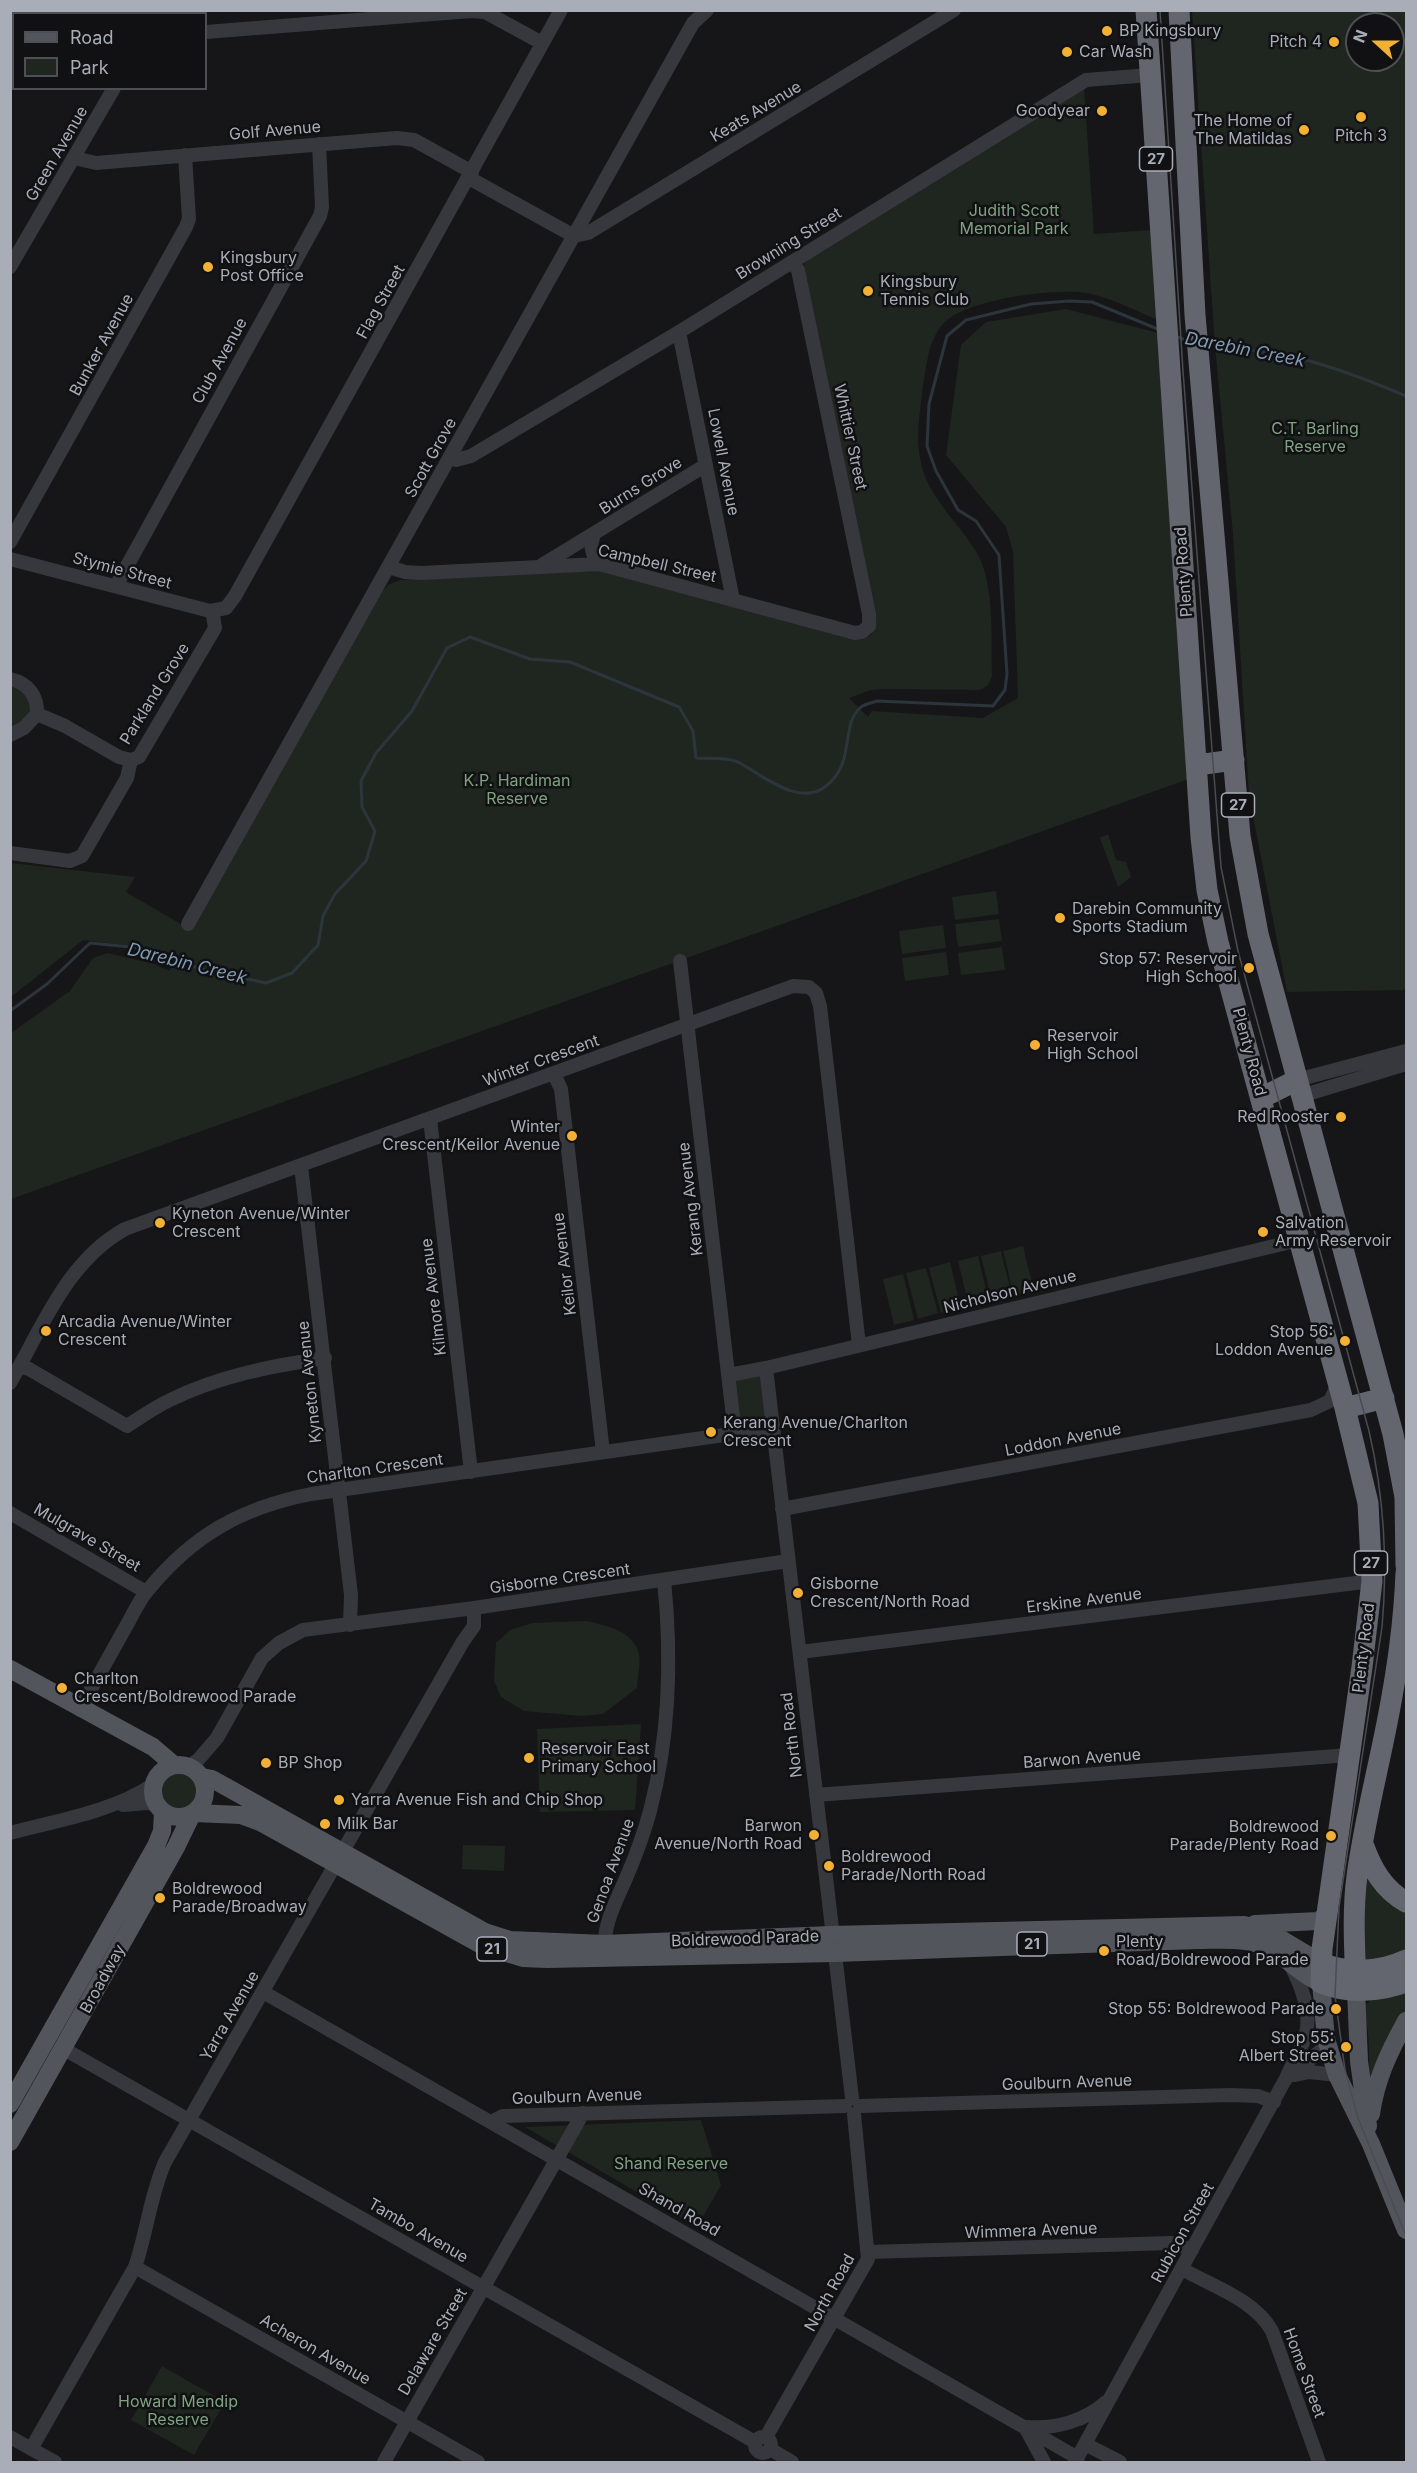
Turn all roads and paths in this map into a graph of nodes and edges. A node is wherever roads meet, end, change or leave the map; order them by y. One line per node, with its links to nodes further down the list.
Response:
1 (561, 10): 9 (street, Flag Street)
2 (707, 10): 16 (street, Scott Grove)
3 (954, 10): 16 (street, Keats Avenue)
4 (1146, 10): 10 (highway, Plenty Road / 27)
5 (1179, 10): 37 (highway, Plenty Road / 27)
6 (12, 23): 7 (main road)
7 (10, 29)
8 (207, 32): 9 (street)
9 (542, 43): 15 (street, Flag Street)
10 (1150, 75): 17 (street, Browning Street); 38 (highway, Plenty Road / 27)
11 (113, 90): 14 (street, Green Avenue)
12 (319, 144): 13 (street, Golf Avenue); 15 (street, Golf Avenue); 28 (street, Club Avenue)
13 (185, 155): 14 (street, Golf Avenue); 23 (street, Bunker Avenue)
14 (74, 158): 18 (street, Green Avenue)
15 (470, 175): 16 (street, Golf Avenue); 30 (street, Flag Street)
16 (574, 236): 20 (street, Scott Grove)
17 (792, 262): 19 (street, Browning Street); 32 (street, Whittier Street)
18 (10, 267)
19 (679, 332): 20 (street, Browning Street); 21 (street, Lowell Avenue)
20 (451, 458): 27 (street, Scott Grove)
21 (706, 465): 22 (street, Burns Grove); 29 (street, Lowell Avenue)
22 (594, 535): 25 (street, Burns Grove); 26 (street, Burns Grove)
23 (10, 542)
24 (10, 559): 28 (street, Stymie Street)
25 (599, 564): 26 (street, Campbell Street); 29 (street, Campbell Street)
26 (540, 566): 27 (street, Campbell Street)
27 (389, 567): 40 (street, Scott Grove)
28 (116, 586): 31 (street, Stymie Street)
29 (734, 600): 32 (street, Campbell Street)
30 (226, 608): 31 (street, Stymie Street)
31 (210, 611): 36 (street, Parkland Grove)
32 (870, 621)
33 (10, 679): 34 (street)
34 (37, 714): 35 (street); 36 (street)
35 (10, 735)
36 (131, 760): 39 (street, Parkland Grove)
37 (1234, 760): 38 (highway); 46 (highway, Plenty Road / 27)
38 (1197, 765): 47 (highway, Plenty Road / 27)
39 (10, 853)
40 (188, 924)
41 (680, 961): 42 (street, Kerang Avenue)
42 (688, 1025): 45 (street, Winter Crescent); 51 (street, Winter Crescent); 55 (street, Kerang Avenue)
43 (1407, 1052): 46 (street)
44 (1407, 1065): 46 (street)
45 (555, 1074): 48 (street, Winter Crescent); 62 (street, Keilor Avenue)
46 (1299, 1088): 47 (highway); 58 (highway, Plenty Road / 27)
47 (1261, 1098): 50 (highway, Plenty Road / 27)
48 (430, 1119): 49 (street, Winter Crescent); 63 (street, Kilmore Avenue)
49 (301, 1166): 52 (street, Kyneton Avenue); 53 (street, Winter Crescent)
50 (1299, 1240): 51 (street, Nicholson Avenue); 57 (highway, Plenty Road / 27)
51 (859, 1346): 54 (street, Nicholson Avenue)
52 (325, 1358): 53 (street); 64 (street, Kyneton Avenue)
53 (20, 1366): 56 (street, Winter Crescent)
54 (766, 1368): 55 (street, Nicholson Avenue); 60 (street, North Road)
55 (729, 1375): 61 (street, Kerang Avenue)
56 (10, 1383)
57 (1338, 1384): 59 (highway, Plenty Road / 27); 65 (street, Loddon Avenue)
58 (1384, 1398): 59 (highway); 68 (highway, Plenty Road / 27)
59 (1345, 1408): 71 (highway, Plenty Road / 27)
60 (773, 1428): 61 (street, Charlton Crescent); 65 (street, North Road)
61 (735, 1434): 62 (street, Charlton Crescent)
62 (603, 1452): 63 (street, Charlton Crescent)
63 (471, 1472): 64 (street, Charlton Crescent)
64 (338, 1490): 72 (street, Charlton Crescent); 74 (street, Kyneton Avenue)
65 (782, 1509): 67 (street, North Road)
66 (10, 1513): 72 (street, Mulgrave Street)
67 (788, 1561): 70 (street, Gisborne Crescent); 76 (street, North Road)
68 (1407, 1566)
69 (1407, 1573): 77 (highway, Plenty Road / 27)
70 (664, 1580): 73 (street, Gisborne Crescent); 96 (street, Genoa Avenue)
71 (1371, 1581): 75 (highway, Plenty Road / 27); 76 (street, Erskine Avenue)
72 (146, 1592): 79 (street, Charlton Crescent)
73 (469, 1609): 74 (street, Gisborne Crescent); 90 (street, Yarra Avenue)
74 (354, 1624): 81 (street, Gisborne Crescent)
75 (1365, 1643): 77 (highway); 80 (highway, Plenty Road / 27)
76 (800, 1652): 83 (street, North Road)
77 (1398, 1652): 89 (highway, Plenty Road / 27)
78 (10, 1669): 79 (main road, Boldrewood Parade)
79 (78, 1707): 81 (main road, Boldrewood Parade); 82 (main road, Boldrewood Parade)
80 (1350, 1755): 83 (street, Barwon Avenue); 92 (highway, Plenty Road / 27)
81 (191, 1771): 82 (main road); 86 (main road); 87 (main road, Boldrewood Parade / 21)
82 (155, 1781): 84 (street); 85 (main road)
83 (816, 1795): 95 (street, North Road)
84 (112, 1806): 85 (street); 88 (street)
85 (160, 1808): 86 (main road, 21); 98 (main road, Broadway)
86 (193, 1813): 87 (main road, Boldrewood Parade / 21); 97 (main road, Broadway)
87 (266, 1818): 90 (main road, Boldrewood Parade / 21)
88 (10, 1833)
89 (1362, 1840): 91 (highway); 102 (highway, Plenty Road / 27)
90 (339, 1858): 96 (main road, Boldrewood Parade / 21); 104 (street, Yarra Avenue)
91 (1407, 1902)
92 (1327, 1915): 93 (main road); 101 (highway, Plenty Road / 27)
93 (1244, 1925): 94 (main road, Boldrewood Parade / 21); 101 (main road, Boldrewood Parade / 21)
94 (1024, 1938): 95 (main road, Boldrewood Parade / 21); 100 (main road, Boldrewood Parade / 21)
95 (833, 1944): 96 (main road, Boldrewood Parade / 21); 112 (street, North Road)
96 (604, 1951)
97 (114, 1957): 98 (main road); 107 (main road, Broadway)
98 (93, 1958): 111 (main road, Broadway)
99 (1407, 1960): 102 (highway, 21)
100 (1290, 1964): 101 (main road, Boldrewood Parade / 21); 109 (street, Rubicon Street)
101 (1321, 1973): 102 (highway, 21); 106 (main road, Plenty Road / 27)
102 (1356, 1980): 103 (highway, 21); 116 (main road, Plenty Road / 27)
103 (1407, 1982)
104 (263, 1992): 114 (street, Yarra Avenue); 115 (street, Shand Road)
105 (1407, 2021): 116 (main road)
106 (1327, 2043): 108 (main road, Plenty Road / 27); 109 (street, Rubicon Street)
107 (64, 2049): 114 (street, Tambo Avenue); 117 (main road, Broadway)
108 (1337, 2075): 109 (street); 116 (main road, Plenty Road / 27)
109 (1284, 2083): 110 (street, Rubicon Street)
110 (1274, 2102): 112 (street, Goulburn Avenue); 120 (street, Rubicon Street)
111 (10, 2104)
112 (853, 2106): 113 (street, Goulburn Avenue); 121 (street, North Road)
113 (583, 2113): 115 (street, Goulburn Avenue); 118 (street, Delaware Street)
114 (190, 2120): 122 (street, Yarra Avenue); 124 (street, Tambo Avenue)
115 (492, 2122): 118 (street, Shand Road)
116 (1370, 2136): 119 (main road, Plenty Road / 27)
117 (10, 2142)
118 (557, 2158): 124 (street, Delaware Street); 125 (street, Shand Road)
119 (1407, 2230)
120 (1192, 2250): 121 (street, Wimmera Avenue); 123 (street, Rubicon Street)
121 (869, 2253): 125 (street, North Road)
122 (135, 2267): 127 (street, Acheron Avenue); 131 (street, Yarra Avenue)
123 (1182, 2269): 126 (street, Rubicon Street); 140 (street, Home Street)
124 (483, 2287): 127 (street, Delaware Street); 132 (street, Tambo Avenue)
125 (835, 2320): 128 (street, Shand Road); 132 (street, North Road)
126 (1112, 2395): 128 (street, Rubicon Street); 130 (street, Rubicon Street)
127 (407, 2421): 135 (street, Delaware Street); 136 (street, Acheron Avenue)
128 (1025, 2427): 133 (street, Shand Road); 138 (street)
129 (10, 2437): 131 (street)
130 (1086, 2444): 133 (street, Rubicon Street); 139 (street)
131 (31, 2449): 134 (street)
132 (760, 2449): 137 (street, Tambo Avenue)
133 (1077, 2460)
134 (55, 2463)
135 (384, 2463)
136 (478, 2463)
137 (792, 2463)
138 (1044, 2463)
139 (1120, 2463)
140 (1319, 2463)

